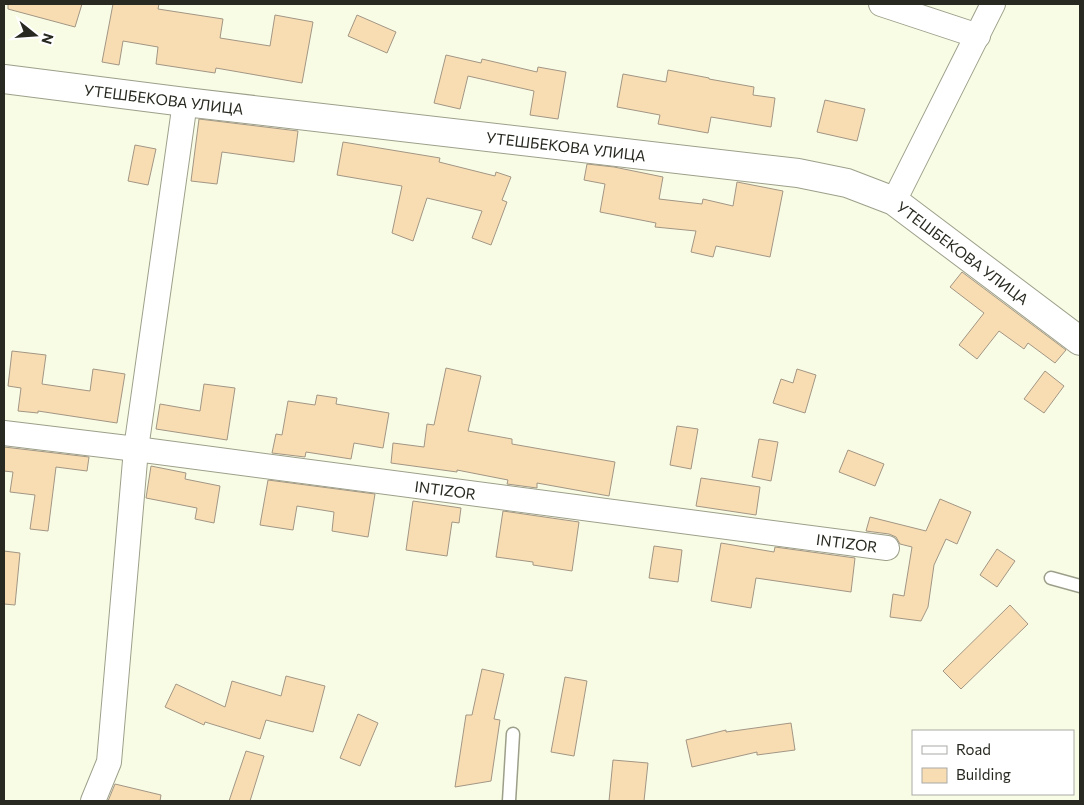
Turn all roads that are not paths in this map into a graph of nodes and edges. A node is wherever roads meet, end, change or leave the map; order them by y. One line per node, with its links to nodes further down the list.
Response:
1 (881, 4): 3 (street)
2 (993, 4): 4 (street)
3 (906, 8): 4 (street)
4 (978, 36): 7 (street)
5 (4, 79): 6 (main road, УТЕШБЕКОВА УЛИЦА)
6 (185, 102): 7 (main road, УТЕШБЕКОВА УЛИЦА); 10 (street)
7 (894, 201): 8 (main road, УТЕШБЕКОВА УЛИЦА)
8 (1080, 341)
9 (4, 433): 10 (street, INTIZOR)
10 (136, 449): 11 (street, INTIZOR); 15 (street)
11 (887, 548)
12 (1051, 578): 13 (lane)
13 (1080, 586)
14 (513, 734): 16 (lane)
15 (93, 801)
16 (509, 801)

